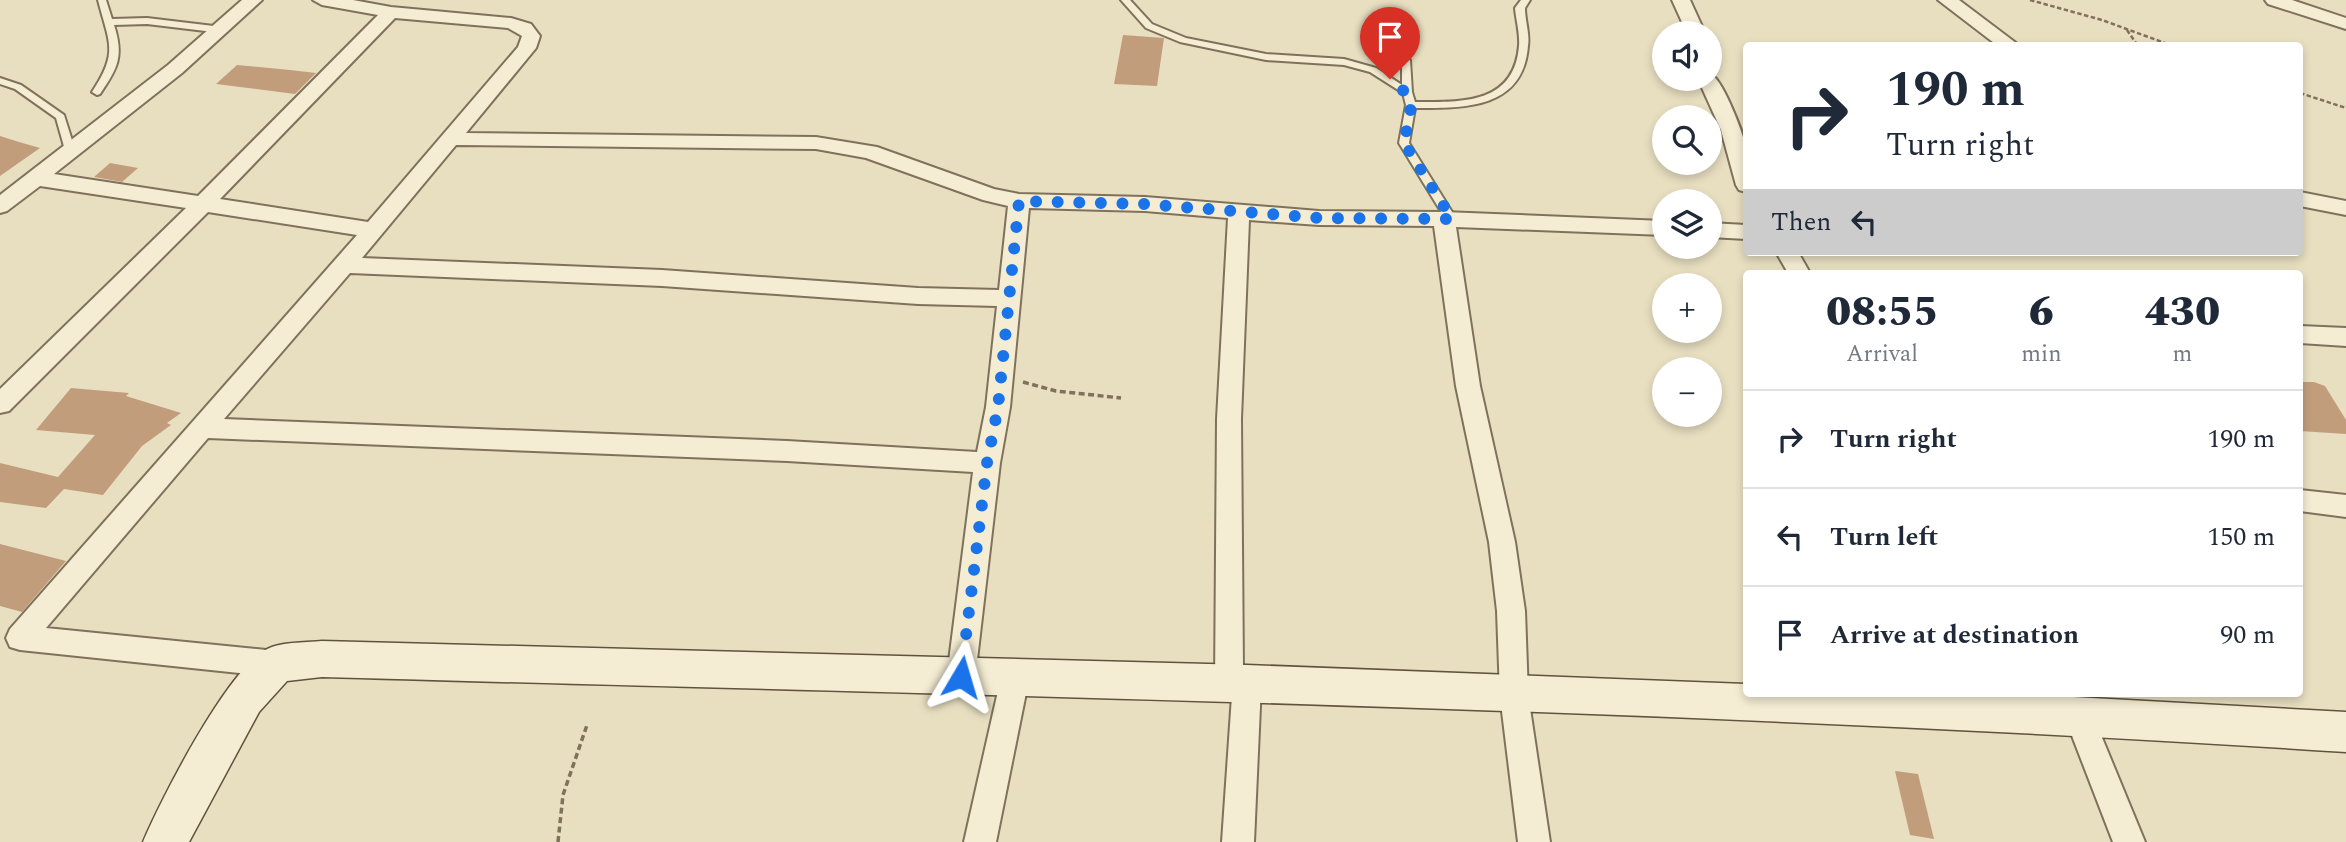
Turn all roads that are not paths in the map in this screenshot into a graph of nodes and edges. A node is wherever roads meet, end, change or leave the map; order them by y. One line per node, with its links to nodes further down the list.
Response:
1 (102, 0): 11 (lane)
2 (253, 0): 13 (street)
3 (322, 0): 9 (street)
4 (1125, 0): 19 (lane)
5 (1526, 0): 20 (lane)
6 (1682, 0): 10 (street)
7 (1947, 0): 14 (street)
8 (2274, 0): 12 (street)
9 (391, 12): 21 (street); 27 (street)
10 (1691, 21)
11 (108, 22): 13 (lane); 18 (lane)
12 (2346, 24)
13 (222, 30): 22 (street)
14 (2005, 42)
15 (1407, 62): 19 (lane)
16 (0, 81): 22 (lane)
17 (1714, 91): 23 (street)
18 (97, 92)
19 (1407, 92): 20 (lane)
20 (1411, 105): 31 (lane)
21 (449, 139): 26 (street); 33 (street)
22 (70, 150): 24 (street)
23 (1743, 174)
24 (35, 178): 27 (street); 28 (street)
25 (2303, 200): 29 (street)
26 (1019, 201): 30 (street); 37 (street)
27 (201, 205): 33 (street); 40 (street)
28 (0, 206)
29 (2345, 209)
30 (1239, 213): 31 (street); 49 (street)
31 (1448, 219): 32 (street); 50 (street)
32 (1652, 228)
33 (373, 230): 36 (street)
34 (1722, 231): 35 (street)
35 (1743, 232)
36 (344, 265): 37 (street); 41 (street)
37 (1009, 298): 42 (street)
38 (2303, 335): 39 (street)
39 (2346, 337)
40 (0, 404)
41 (200, 428): 42 (street); 45 (street)
42 (987, 463): 47 (street)
43 (2303, 501): 44 (street)
44 (2346, 506)
45 (10, 636): 46 (street)
46 (277, 664): 47 (street); 54 (street)
47 (961, 677): 48 (street)
48 (1015, 678): 49 (street); 55 (street)
49 (1238, 684): 50 (street); 56 (street)
50 (1514, 695): 51 (street); 57 (street)
51 (1967, 702): 52 (street)
52 (2080, 715): 53 (street); 58 (street)
53 (2346, 732)
54 (165, 842)
55 (980, 842)
56 (1238, 842)
57 (1534, 842)
58 (2129, 842)

